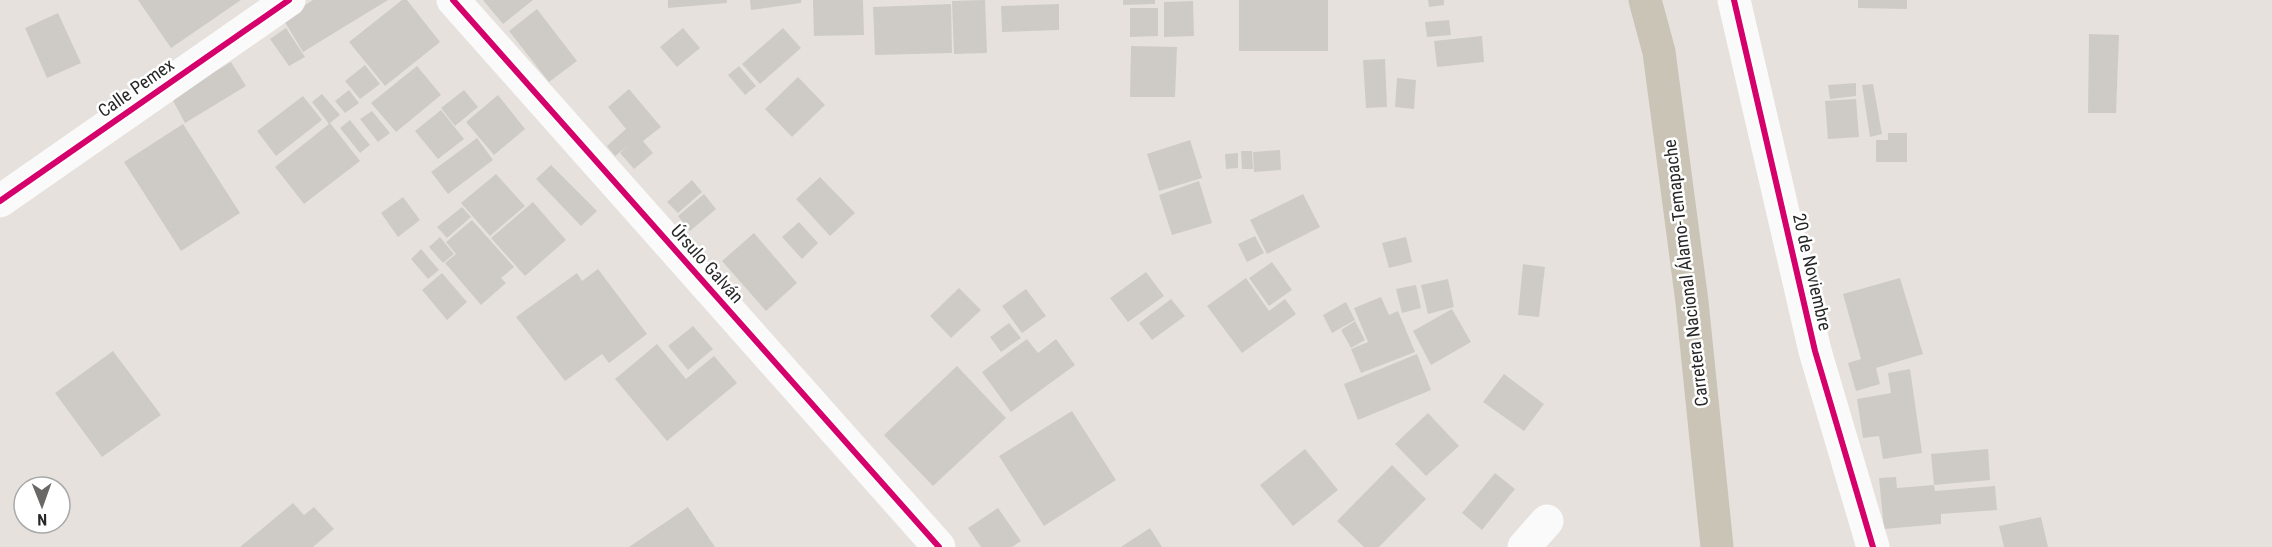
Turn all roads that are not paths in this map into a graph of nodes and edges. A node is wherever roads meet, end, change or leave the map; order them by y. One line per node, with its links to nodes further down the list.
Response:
1 (289, 0): 5 (street, Calle Pemex)
2 (453, 0): 7 (street, Úrsulo Galván)
3 (1645, 0): 9 (main road, Carretera Nacional Álamo-Temapache)
4 (1734, 0): 10 (street, 20 de Noviembre)
5 (0, 201)
6 (1547, 520): 8 (street)
7 (939, 547)
8 (1524, 547)
9 (1717, 547)
10 (1873, 547)

